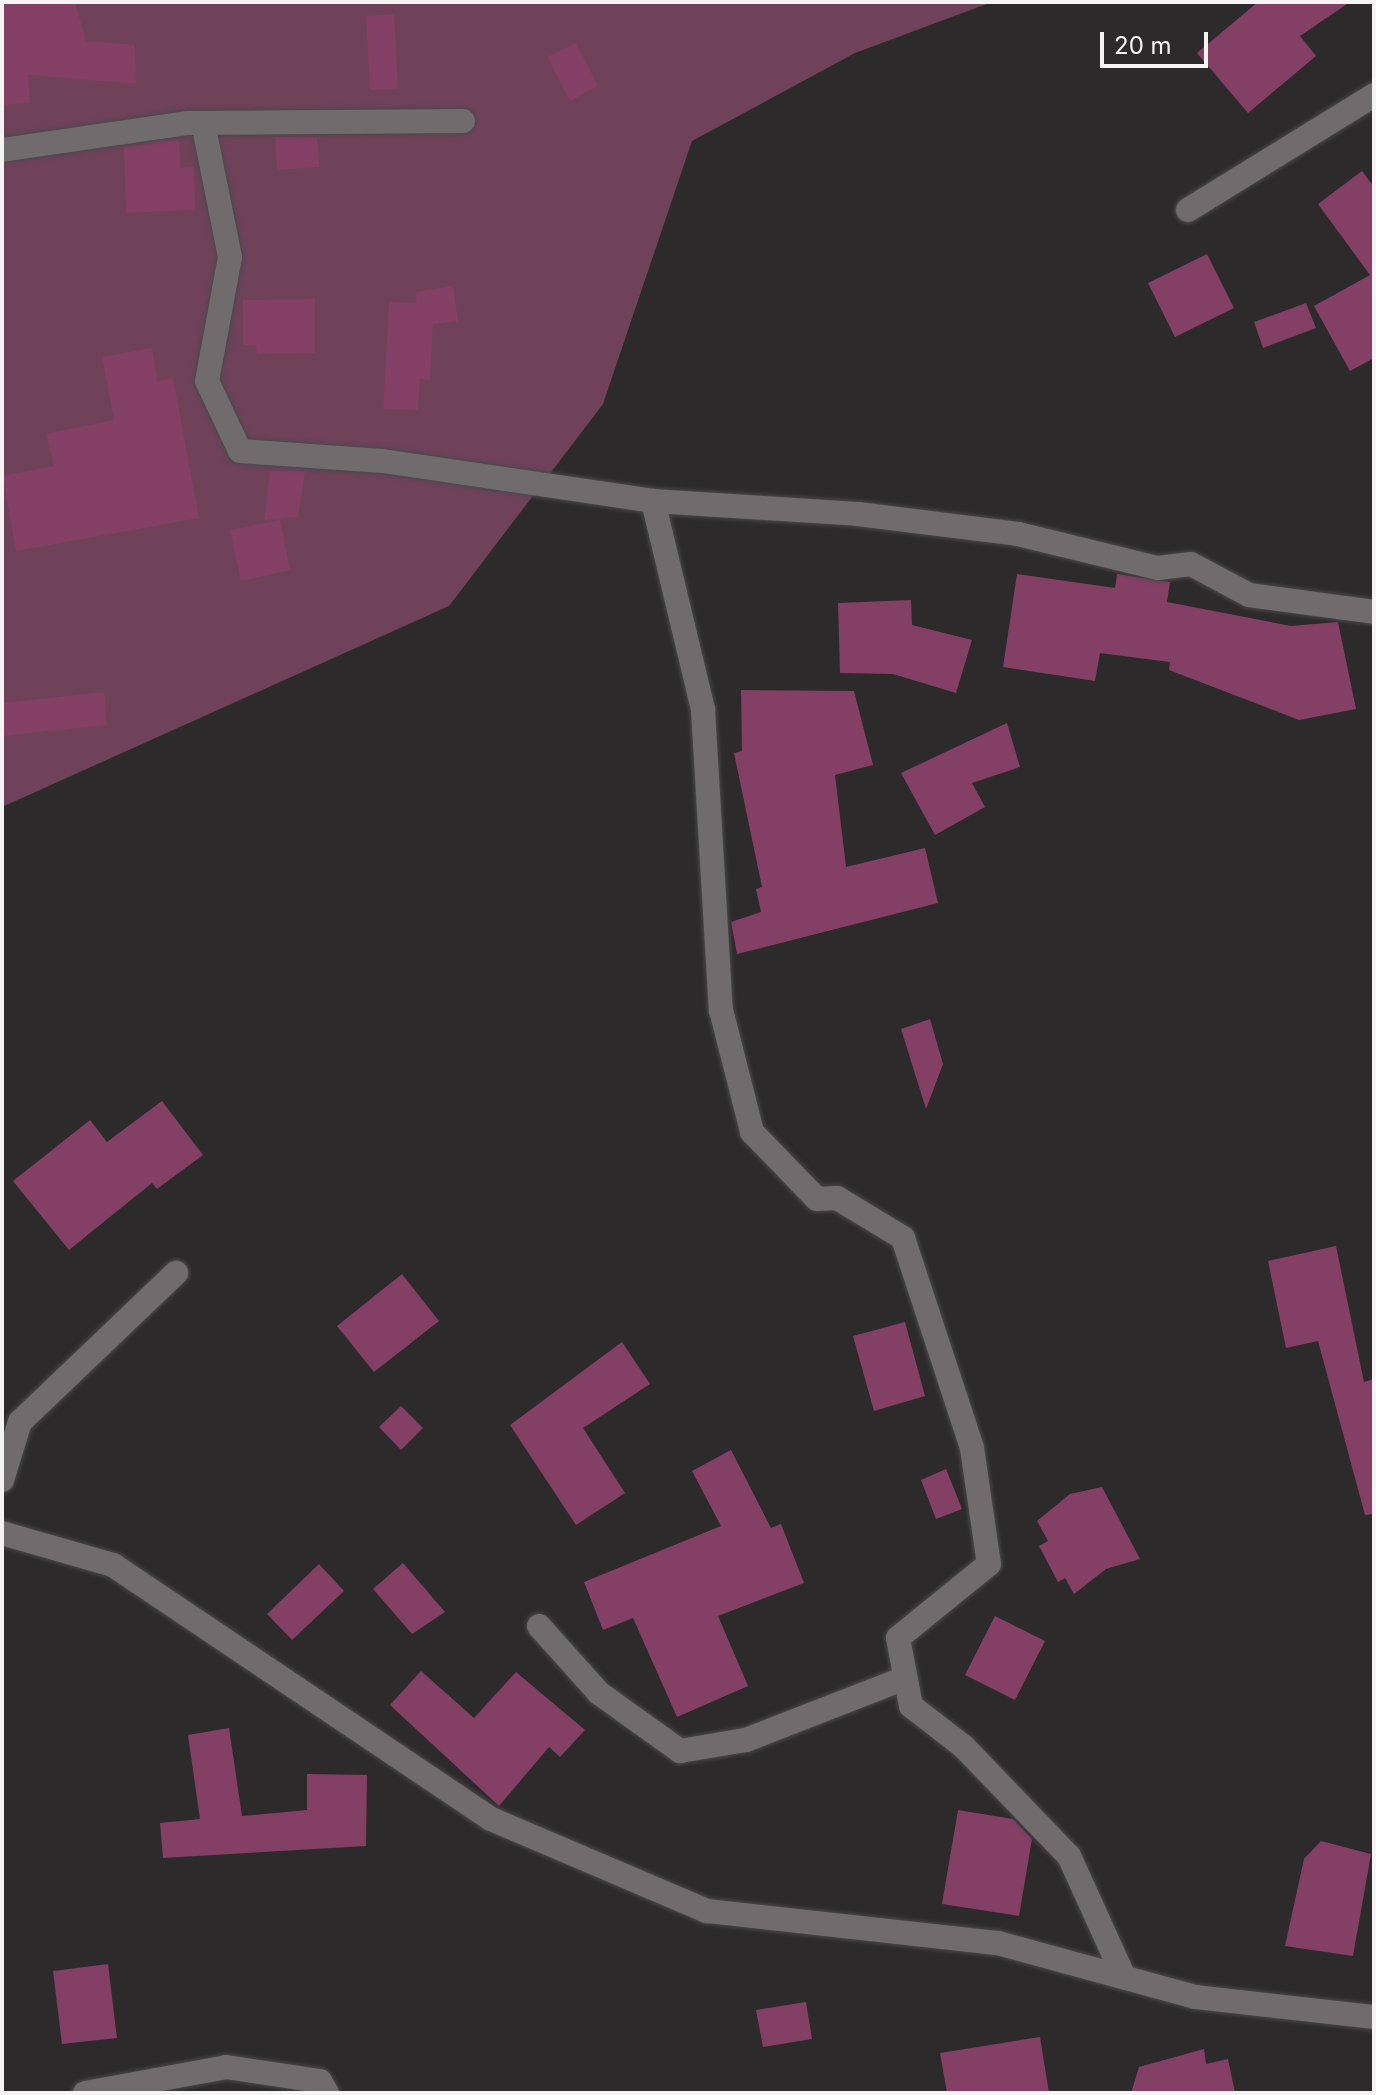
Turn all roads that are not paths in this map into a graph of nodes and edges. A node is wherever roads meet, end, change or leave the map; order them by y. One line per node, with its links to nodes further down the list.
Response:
1 (1374, 95): 5 (street)
2 (463, 121): 3 (street)
3 (203, 123): 4 (street); 6 (street)
4 (2, 150)
5 (1188, 210)
6 (653, 501): 7 (street); 12 (street)
7 (1374, 612)
8 (176, 1273): 9 (street)
9 (2, 1480)
10 (2, 1533): 13 (street)
11 (539, 1626): 12 (street)
12 (905, 1678): 13 (street)
13 (1124, 1977): 14 (street)
14 (1374, 2017)
15 (85, 2093): 16 (street)
16 (327, 2093)

